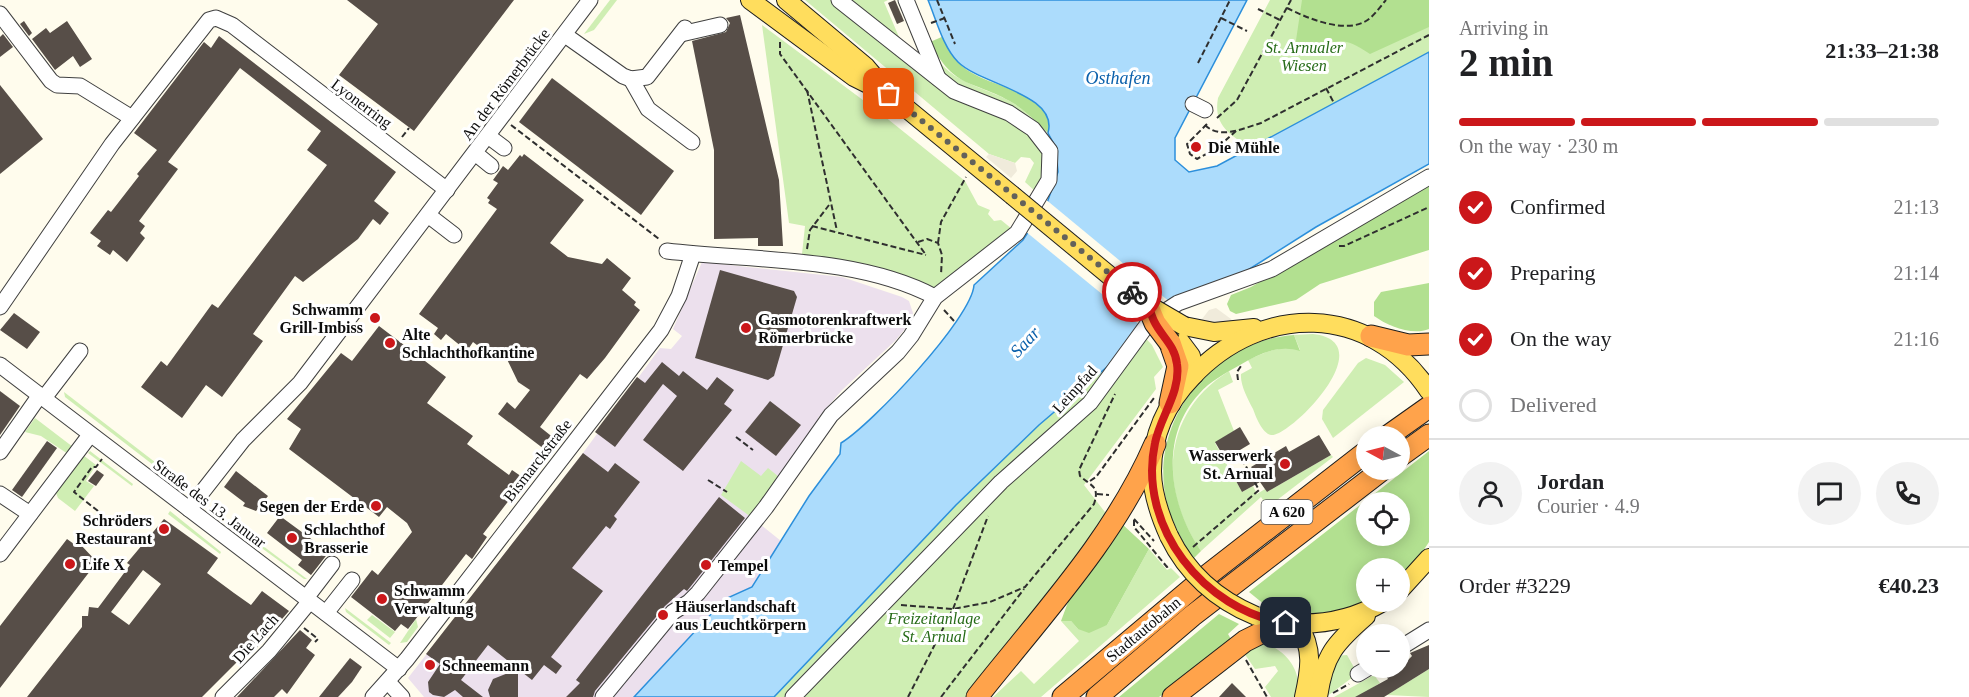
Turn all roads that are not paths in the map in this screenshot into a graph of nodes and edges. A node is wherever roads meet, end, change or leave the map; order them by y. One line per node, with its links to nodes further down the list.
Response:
1 (590, 0): 8 (street, An der Römerbrücke)
2 (750, 0): 11 (main road)
3 (786, 0): 11 (main road)
4 (839, 0): 10 (street)
5 (906, 0): 10 (street)
6 (0, 14): 12 (street)
7 (720, 26): 9 (street)
8 (565, 35): 9 (street); 13 (street, An der Römerbrücke)
9 (631, 79): 14 (street)
10 (939, 80): 24 (street)
11 (889, 94): 25 (main road, bridge)
12 (132, 118): 19 (street, Lyonerring); 26 (street, Lyonerring)
13 (488, 136): 15 (street); 16 (street, An der Römerbrücke)
14 (692, 142)
15 (504, 148)
16 (475, 153): 17 (street); 19 (street, An der Römerbrücke)
17 (490, 166)
18 (1429, 177): 67 (street, Leinpfad)
19 (447, 189): 20 (street)
20 (428, 215): 21 (street); 47 (street)
21 (453, 235)
22 (667, 251): 23 (street)
23 (693, 254): 24 (street); 61 (street, Bismarckstraße)
24 (935, 297): 66 (street)
25 (1147, 304): 28 (highway, bridge)
26 (0, 307)
27 (1271, 326): 28 (main road); 29 (main road); 33 (main road)
28 (1177, 335): 33 (main road); 36 (highway)
29 (1371, 336): 30 (highway); 34 (main road)
30 (1429, 344)
31 (80, 351): 35 (street)
32 (0, 365): 35 (street, Straße des 13. Januar)
33 (1194, 375): 36 (main road)
34 (1429, 391)
35 (42, 396): 39 (street, Straße des 13. Januar); 43 (street)
36 (1165, 396): 41 (main road)
37 (1429, 407): 38 (highway)
38 (1402, 426)
39 (90, 435): 47 (street, Straße des 13. Januar); 48 (street)
40 (1429, 435): 42 (highway)
41 (1155, 444): 58 (main road, bridge); 68 (highway)
42 (1410, 449)
43 (0, 452)
44 (1356, 460): 69 (highway, Stadtautobahn / A 620)
45 (1369, 480): 70 (highway, Stadtautobahn / A 620)
46 (0, 494): 48 (street)
47 (189, 509): 54 (street, Straße des 13. Januar)
48 (30, 514): 49 (street)
49 (0, 554)
50 (1429, 558): 52 (main road)
51 (332, 564): 54 (street, Die Lach)
52 (1410, 579)
53 (352, 580): 57 (street)
54 (308, 599): 57 (street, Straße des 13. Januar); 63 (street, Die Lach)
55 (1360, 612): 58 (main road)
56 (1371, 612): 73 (main road)
57 (326, 613): 61 (street, Straße des 13. Januar)
58 (1289, 623): 71 (highway); 72 (main road)
59 (1429, 630): 60 (street)
60 (1410, 642)
61 (399, 669): 62 (street, Bismarckstraße)
62 (388, 682): 64 (street, Bismarckstraße); 65 (street)
63 (223, 697)
64 (373, 697)
65 (402, 697)
66 (603, 697)
67 (793, 697)
68 (977, 697)
69 (1063, 697)
70 (1097, 697)
71 (1173, 697)
72 (1304, 697)
73 (1318, 697)

